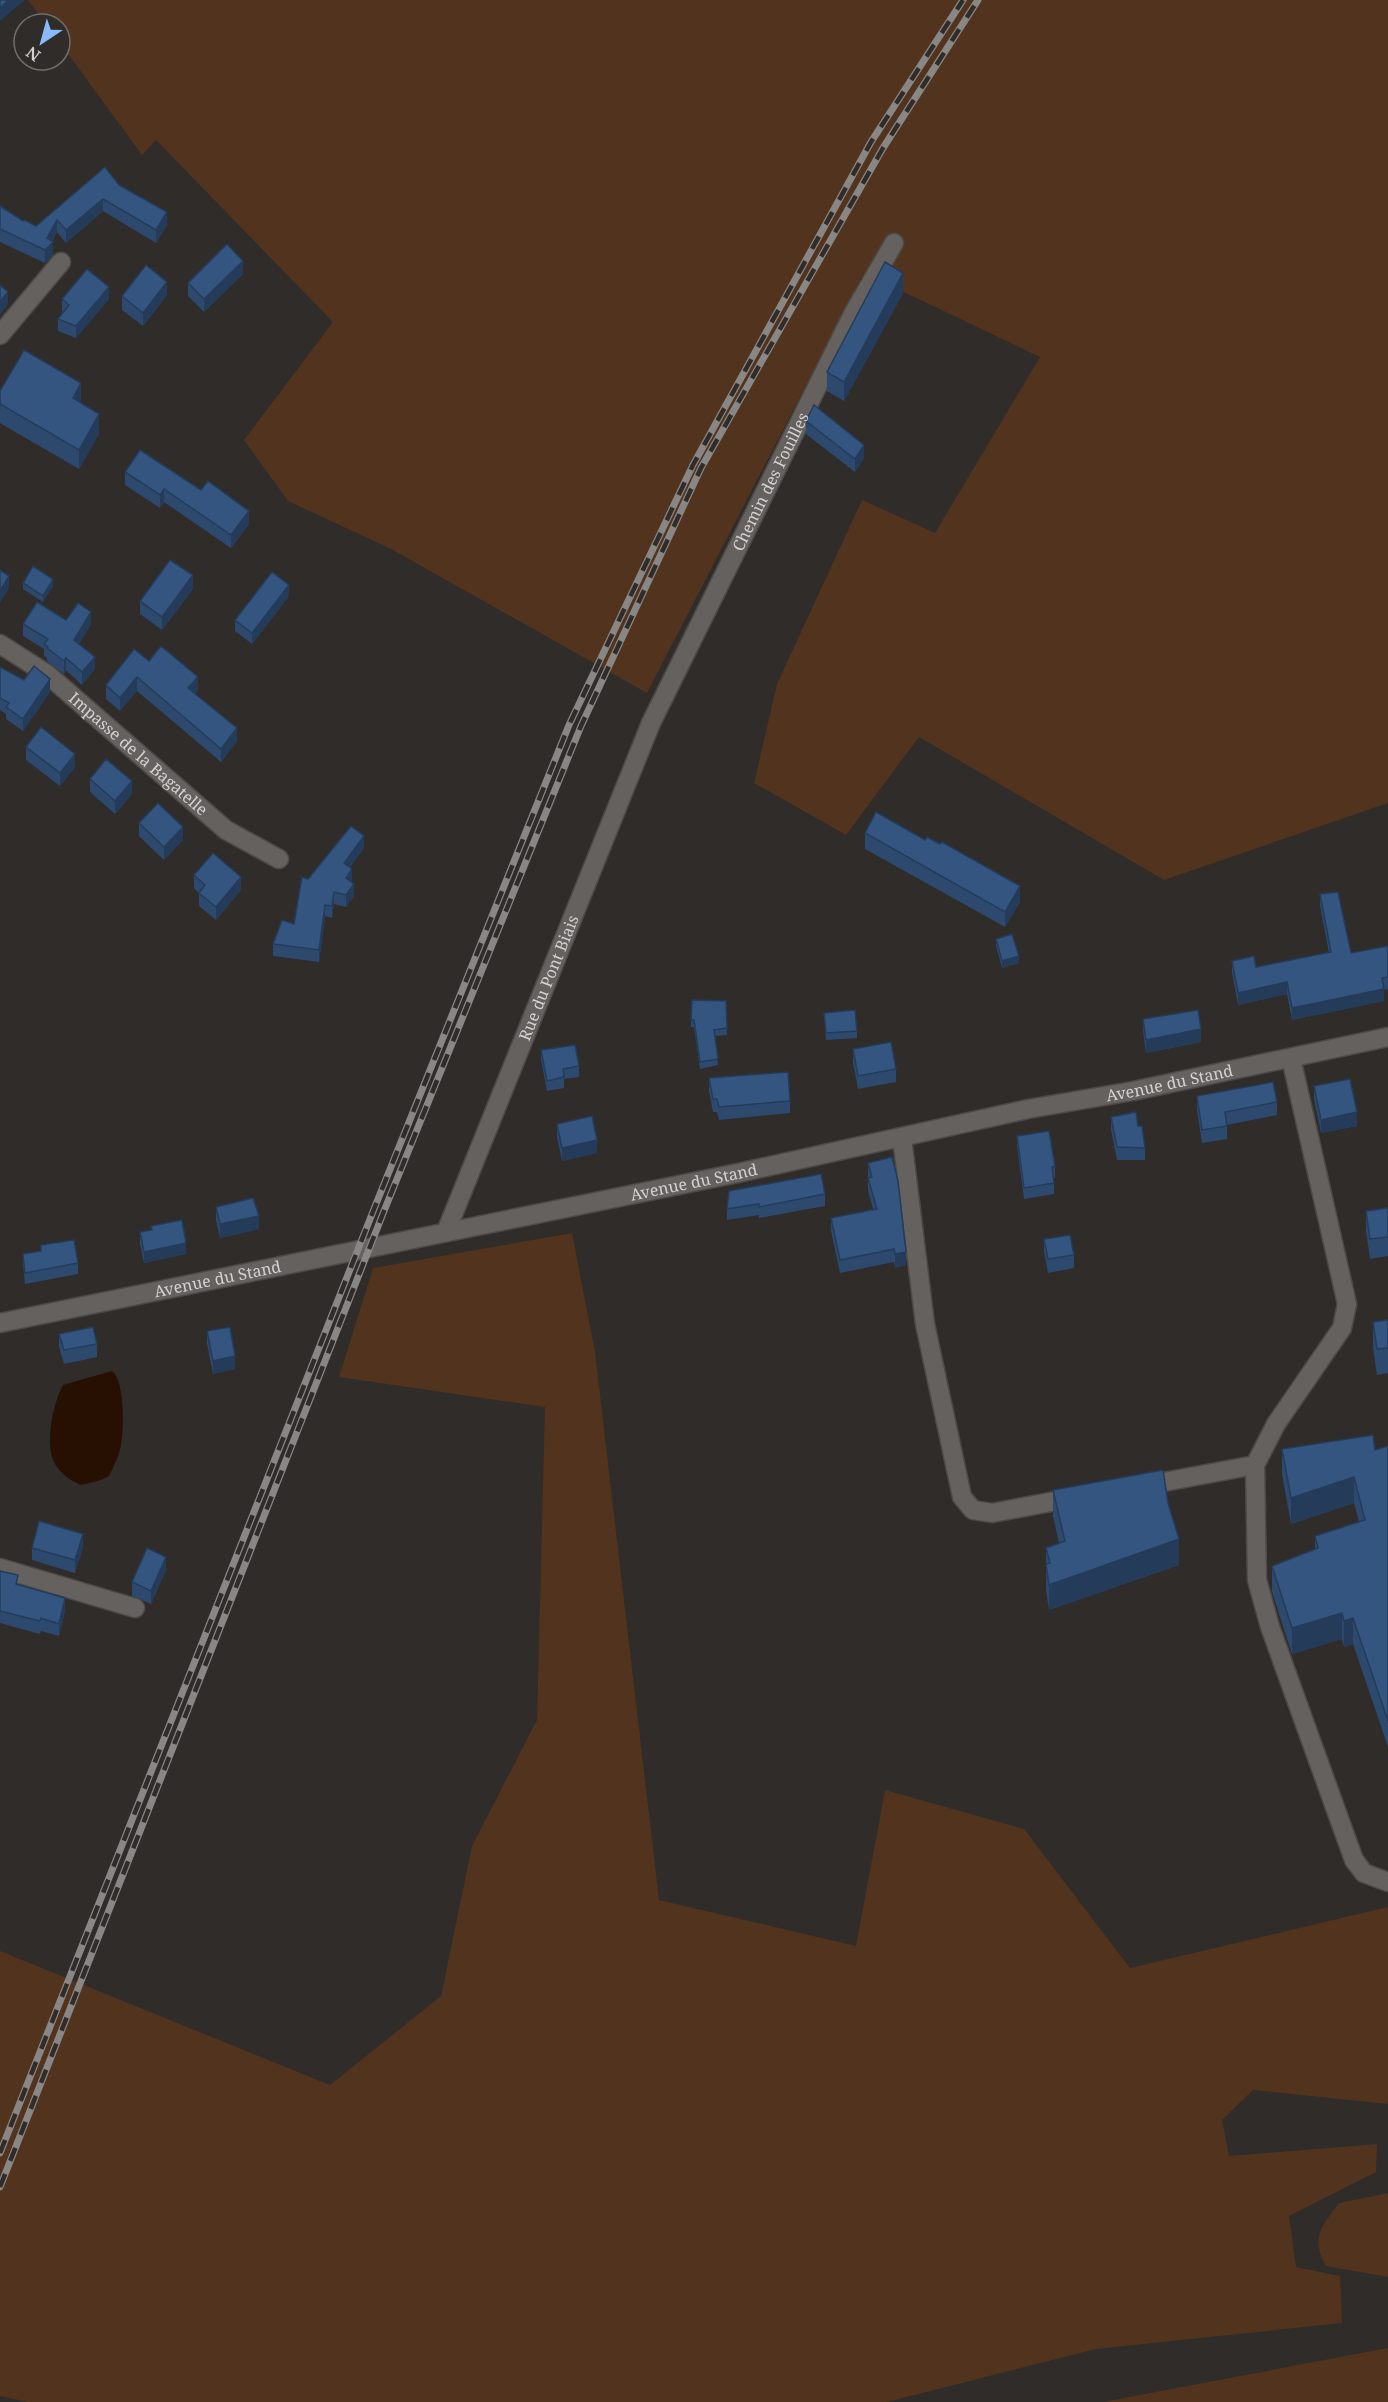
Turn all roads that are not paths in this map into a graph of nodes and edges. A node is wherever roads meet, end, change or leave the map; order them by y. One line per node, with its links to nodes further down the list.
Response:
1 (894, 243): 5 (street, Chemin des Fouilles)
2 (61, 262): 3 (street)
3 (0, 335)
4 (0, 644): 6 (street, Impasse de la Bagatelle)
5 (651, 723): 10 (street, Rue du Pont Biais)
6 (279, 859)
7 (1388, 1037): 8 (street, Avenue du Stand)
8 (1291, 1058): 9 (street, Avenue du Stand); 12 (street)
9 (902, 1138): 10 (street, Avenue du Stand); 14 (street)
10 (446, 1232): 11 (street, Avenue du Stand)
11 (0, 1323)
12 (1255, 1465): 13 (street); 17 (street)
13 (1127, 1488)
14 (1093, 1494)
15 (0, 1568): 16 (street)
16 (135, 1608)
17 (1388, 1882)

